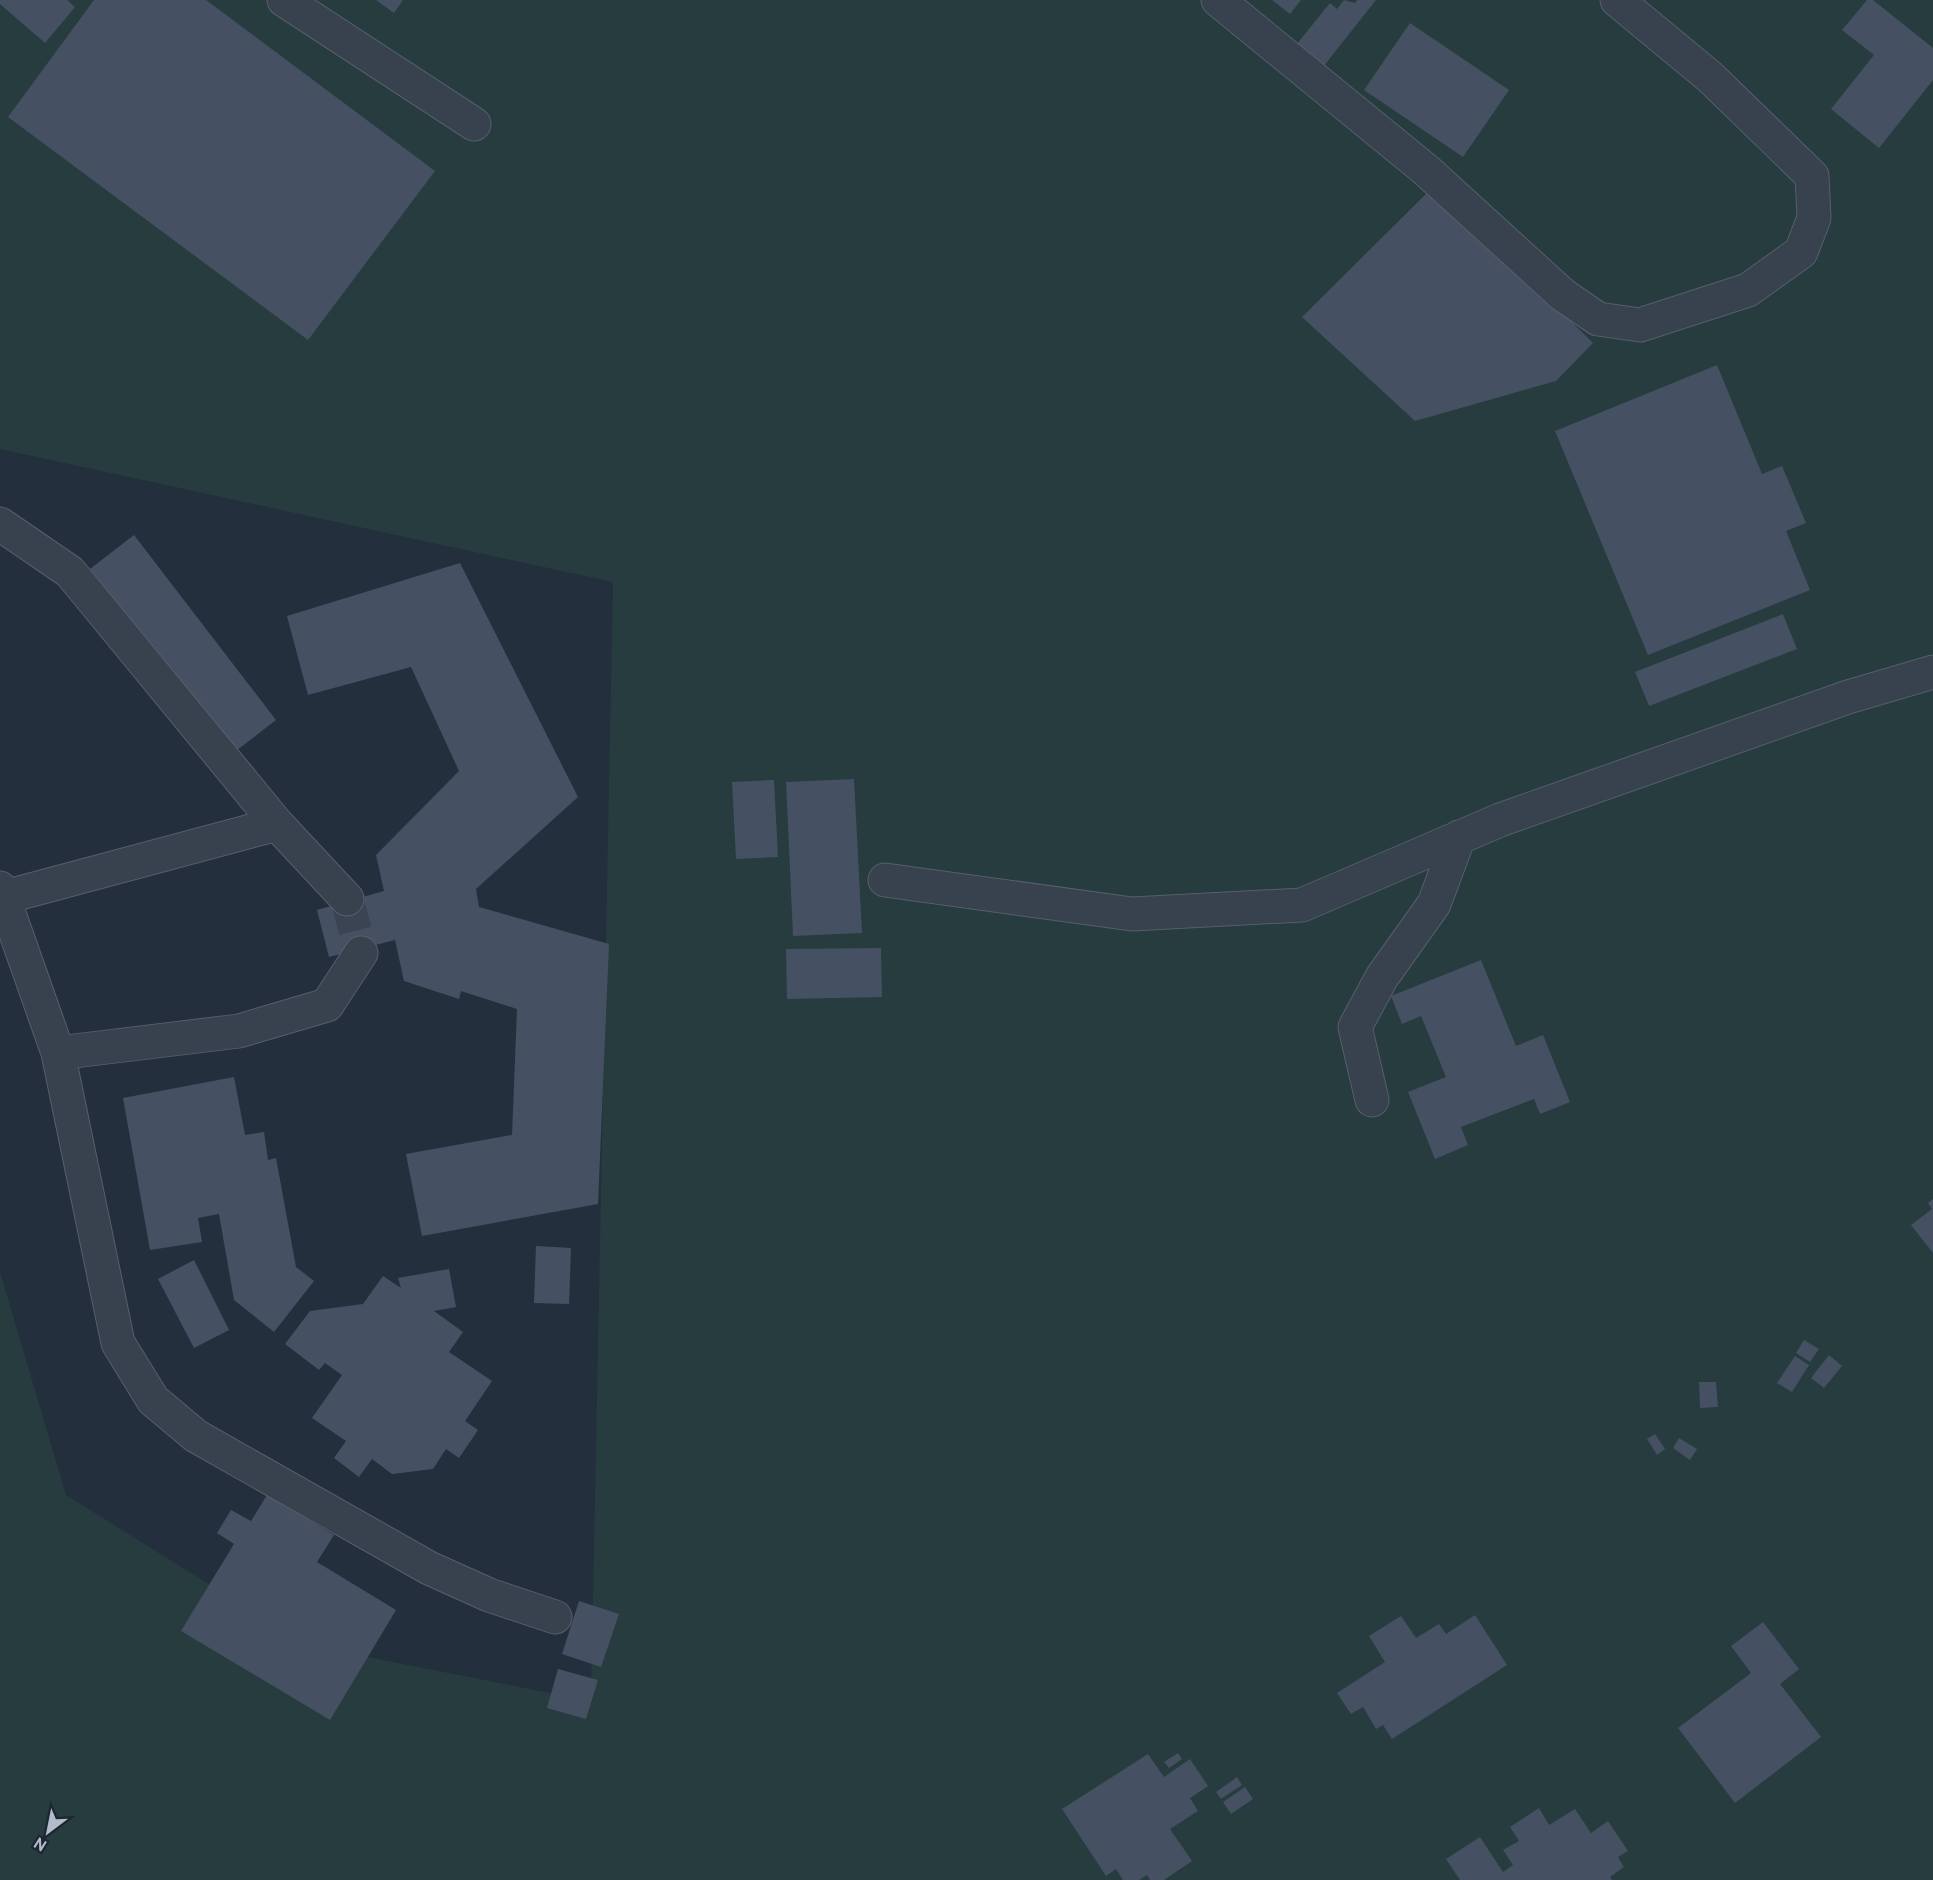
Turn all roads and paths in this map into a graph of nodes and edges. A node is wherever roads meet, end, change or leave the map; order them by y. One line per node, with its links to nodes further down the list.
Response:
1 (284, 0): 4 (street)
2 (1218, 0): 3 (street)
3 (1617, 0)
4 (474, 124)
5 (0, 524): 7 (street)
6 (1933, 672): 8 (street)
7 (277, 824): 10 (street); 11 (street)
8 (1459, 837): 9 (street); 14 (street)
9 (885, 880)
10 (2, 892): 13 (street)
11 (347, 899)
12 (361, 953): 13 (street)
13 (58, 1053): 15 (street)
14 (1372, 1100)
15 (555, 1617)

